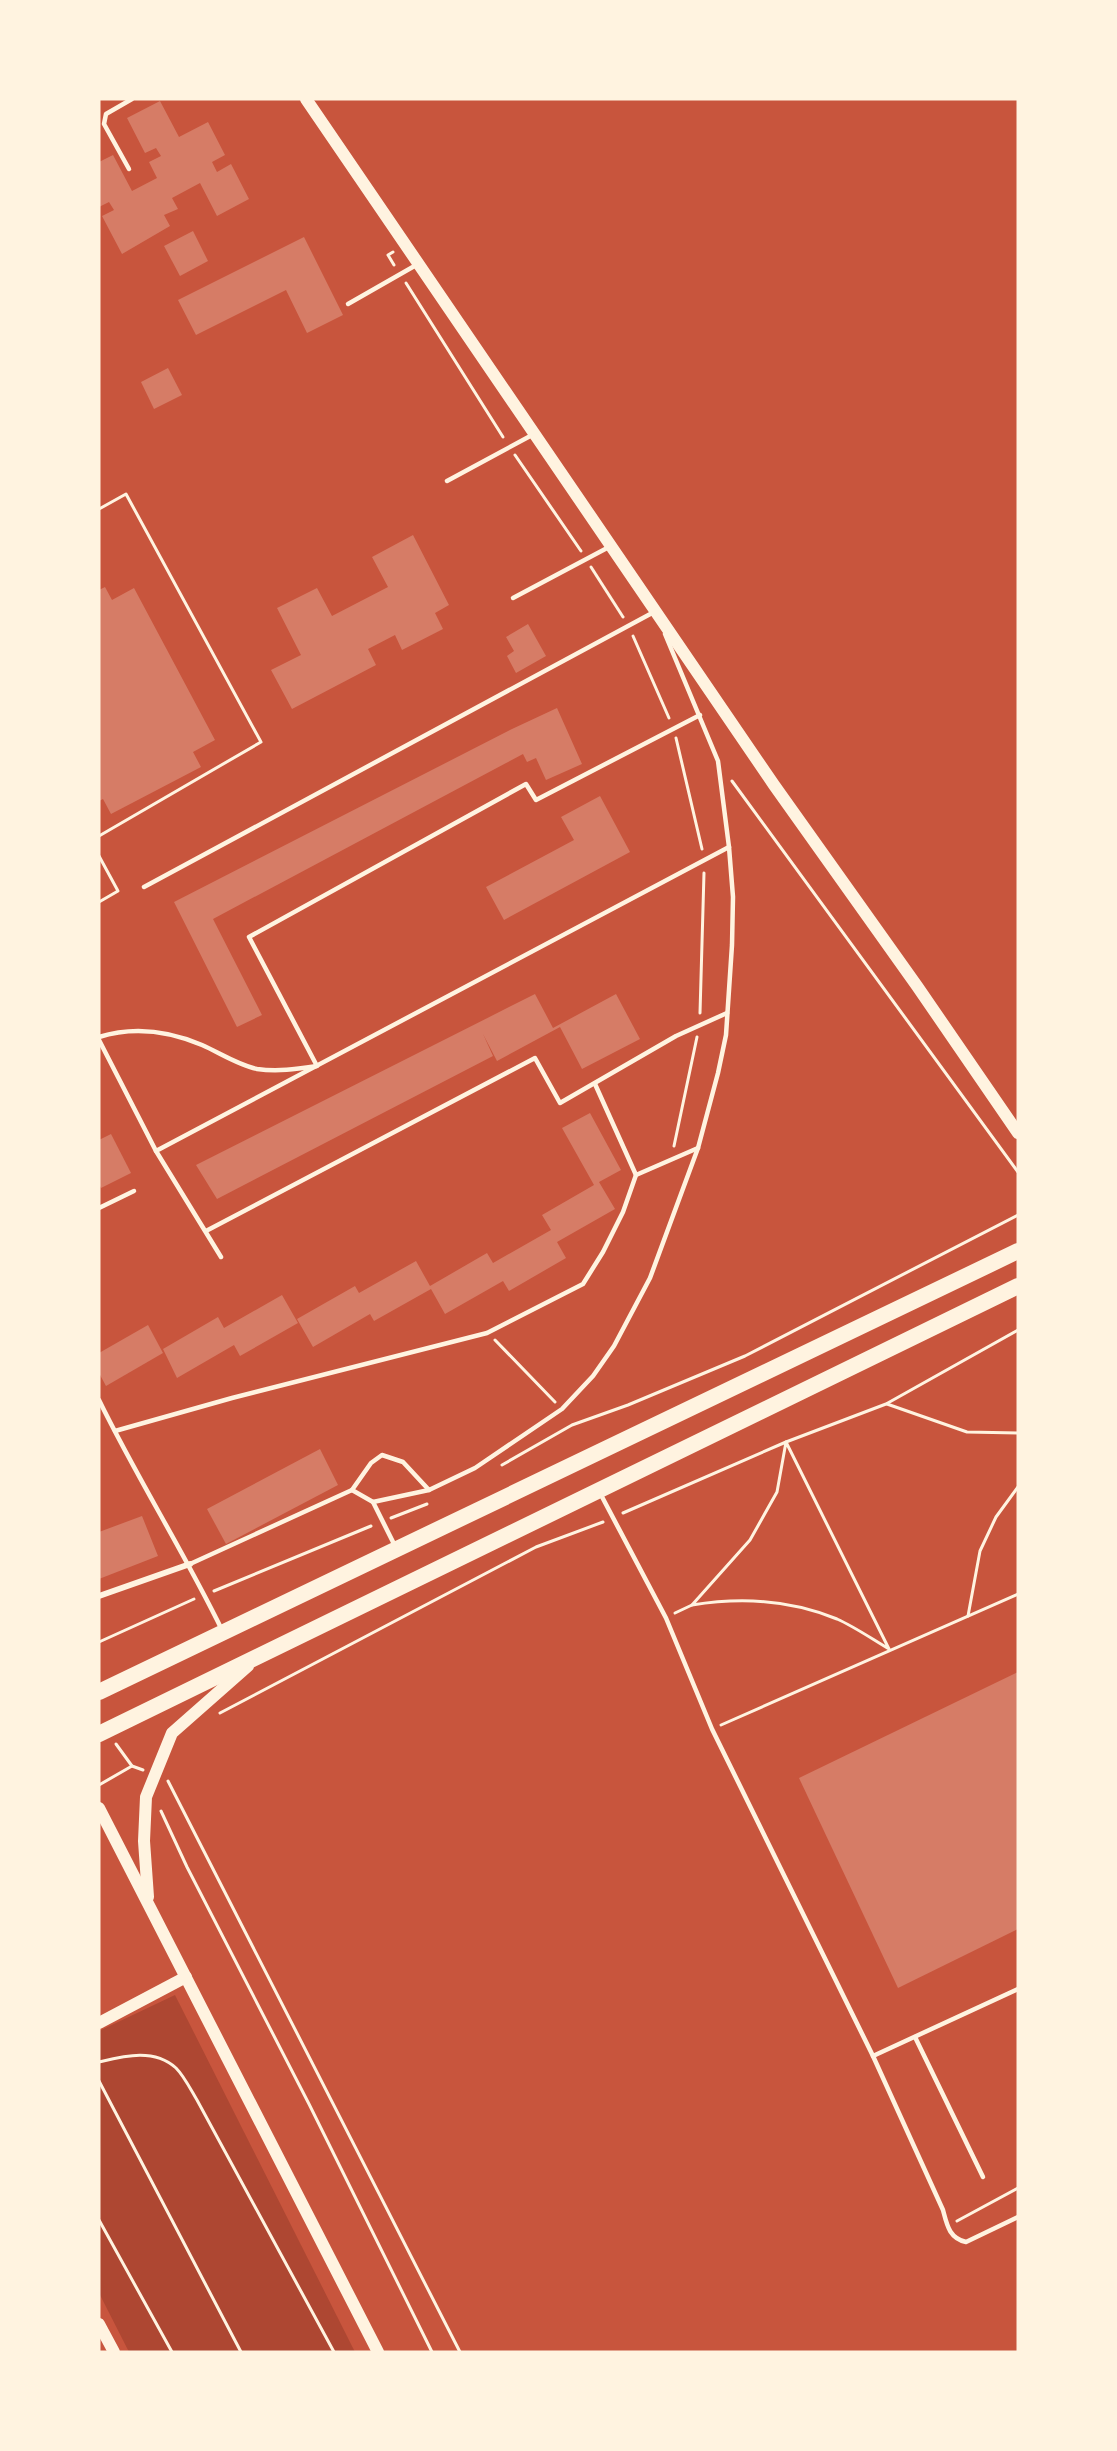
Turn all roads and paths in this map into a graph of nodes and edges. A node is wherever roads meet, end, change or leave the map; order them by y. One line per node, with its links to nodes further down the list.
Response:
1 (132, 99): 3 (lane)
2 (306, 99): 4 (main road)
3 (129, 169)
4 (405, 245): 5 (main road); 6 (path)
5 (418, 264): 6 (lane); 8 (main road)
6 (400, 274): 7 (lane); 9 (path)
7 (348, 304)
8 (534, 434): 9 (lane); 12 (main road)
9 (510, 447): 10 (lane); 13 (path)
10 (447, 481)
11 (99, 509): 20 (path)
12 (611, 546): 13 (lane); 15 (main road)
13 (586, 559): 14 (lane); 16 (path)
14 (513, 598)
15 (655, 611): 16 (lane); 17 (lane); 31 (main road)
16 (628, 626): 18 (path); 24 (lane)
17 (700, 715): 18 (lane); 19 (lane)
18 (674, 728): 23 (path); 29 (lane)
19 (718, 761): 21 (lane); 35 (path)
20 (99, 836)
21 (729, 847): 23 (lane); 26 (lane)
22 (99, 856): 25 (path)
23 (705, 860): 27 (path); 29 (lane)
24 (144, 886)
25 (99, 902)
26 (727, 1013): 27 (lane); 32 (lane)
27 (699, 1026): 30 (lane); 34 (path)
28 (99, 1038): 29 (lane); 33 (lane)
29 (317, 1066): 33 (lane)
30 (595, 1084): 36 (lane); 40 (lane)
31 (1018, 1133)
32 (698, 1148): 34 (lane); 48 (lane)
33 (156, 1151): 40 (lane)
34 (672, 1160): 36 (lane)
35 (1018, 1172)
36 (636, 1175): 45 (lane)
37 (134, 1191): 38 (lane)
38 (99, 1208)
39 (1018, 1215): 52 (path)
40 (206, 1231): 42 (lane)
41 (1018, 1251): 61 (highway)
42 (221, 1257)
43 (1018, 1286): 56 (highway)
44 (1018, 1330): 47 (path)
45 (487, 1333): 48 (path); 49 (lane)
46 (99, 1400): 49 (lane)
47 (886, 1404): 50 (path); 51 (path)
48 (562, 1409): 55 (lane)
49 (115, 1431): 62 (lane)
50 (1018, 1433)
51 (786, 1442): 59 (path); 66 (path); 71 (path)
52 (502, 1466)
53 (1018, 1487): 67 (path)
54 (352, 1490): 55 (lane); 57 (lane); 62 (lane)
55 (429, 1490): 57 (lane)
56 (599, 1491): 59 (lane); 72 (highway)
57 (373, 1502): 60 (lane)
58 (432, 1502): 60 (path)
59 (612, 1518): 68 (lane); 74 (path)
60 (382, 1521): 61 (lane); 63 (path)
61 (396, 1550): 69 (highway)
62 (190, 1564): 63 (lane); 65 (street)
63 (205, 1594): 69 (lane); 70 (path)
64 (1018, 1594): 67 (path)
65 (99, 1596)
66 (692, 1605): 68 (path); 71 (path)
67 (968, 1616): 71 (path)
68 (666, 1618): 75 (lane)
69 (223, 1632): 73 (highway)
70 (99, 1642)
71 (889, 1649): 75 (path)
72 (259, 1657): 76 (highway); 79 (main road)
73 (99, 1692)
74 (213, 1719)
75 (712, 1729): 90 (lane)
76 (102, 1732): 77 (path)
77 (132, 1766): 79 (path); 81 (path)
78 (172, 1772): 80 (path)
79 (155, 1775): 80 (path); 85 (main road)
80 (169, 1781): 82 (path); 105 (path)
81 (99, 1785)
82 (166, 1790)
83 (99, 1808): 85 (main road)
84 (160, 1808): 104 (path)
85 (148, 1905): 86 (main road)
86 (186, 1977): 88 (main road); 103 (main road)
87 (1018, 1989): 89 (lane)
88 (99, 2023)
89 (915, 2037): 90 (lane); 93 (lane)
90 (873, 2056): 97 (lane)
91 (99, 2062): 102 (path)
92 (99, 2081): 101 (path)
93 (983, 2177)
94 (1018, 2188): 97 (path)
95 (1018, 2217): 97 (lane)
96 (99, 2220): 100 (path)
97 (947, 2227)
98 (99, 2324): 99 (main road)
99 (114, 2352)
100 (172, 2352)
101 (241, 2352)
102 (334, 2352)
103 (378, 2352)
104 (432, 2352)
105 (460, 2352)

